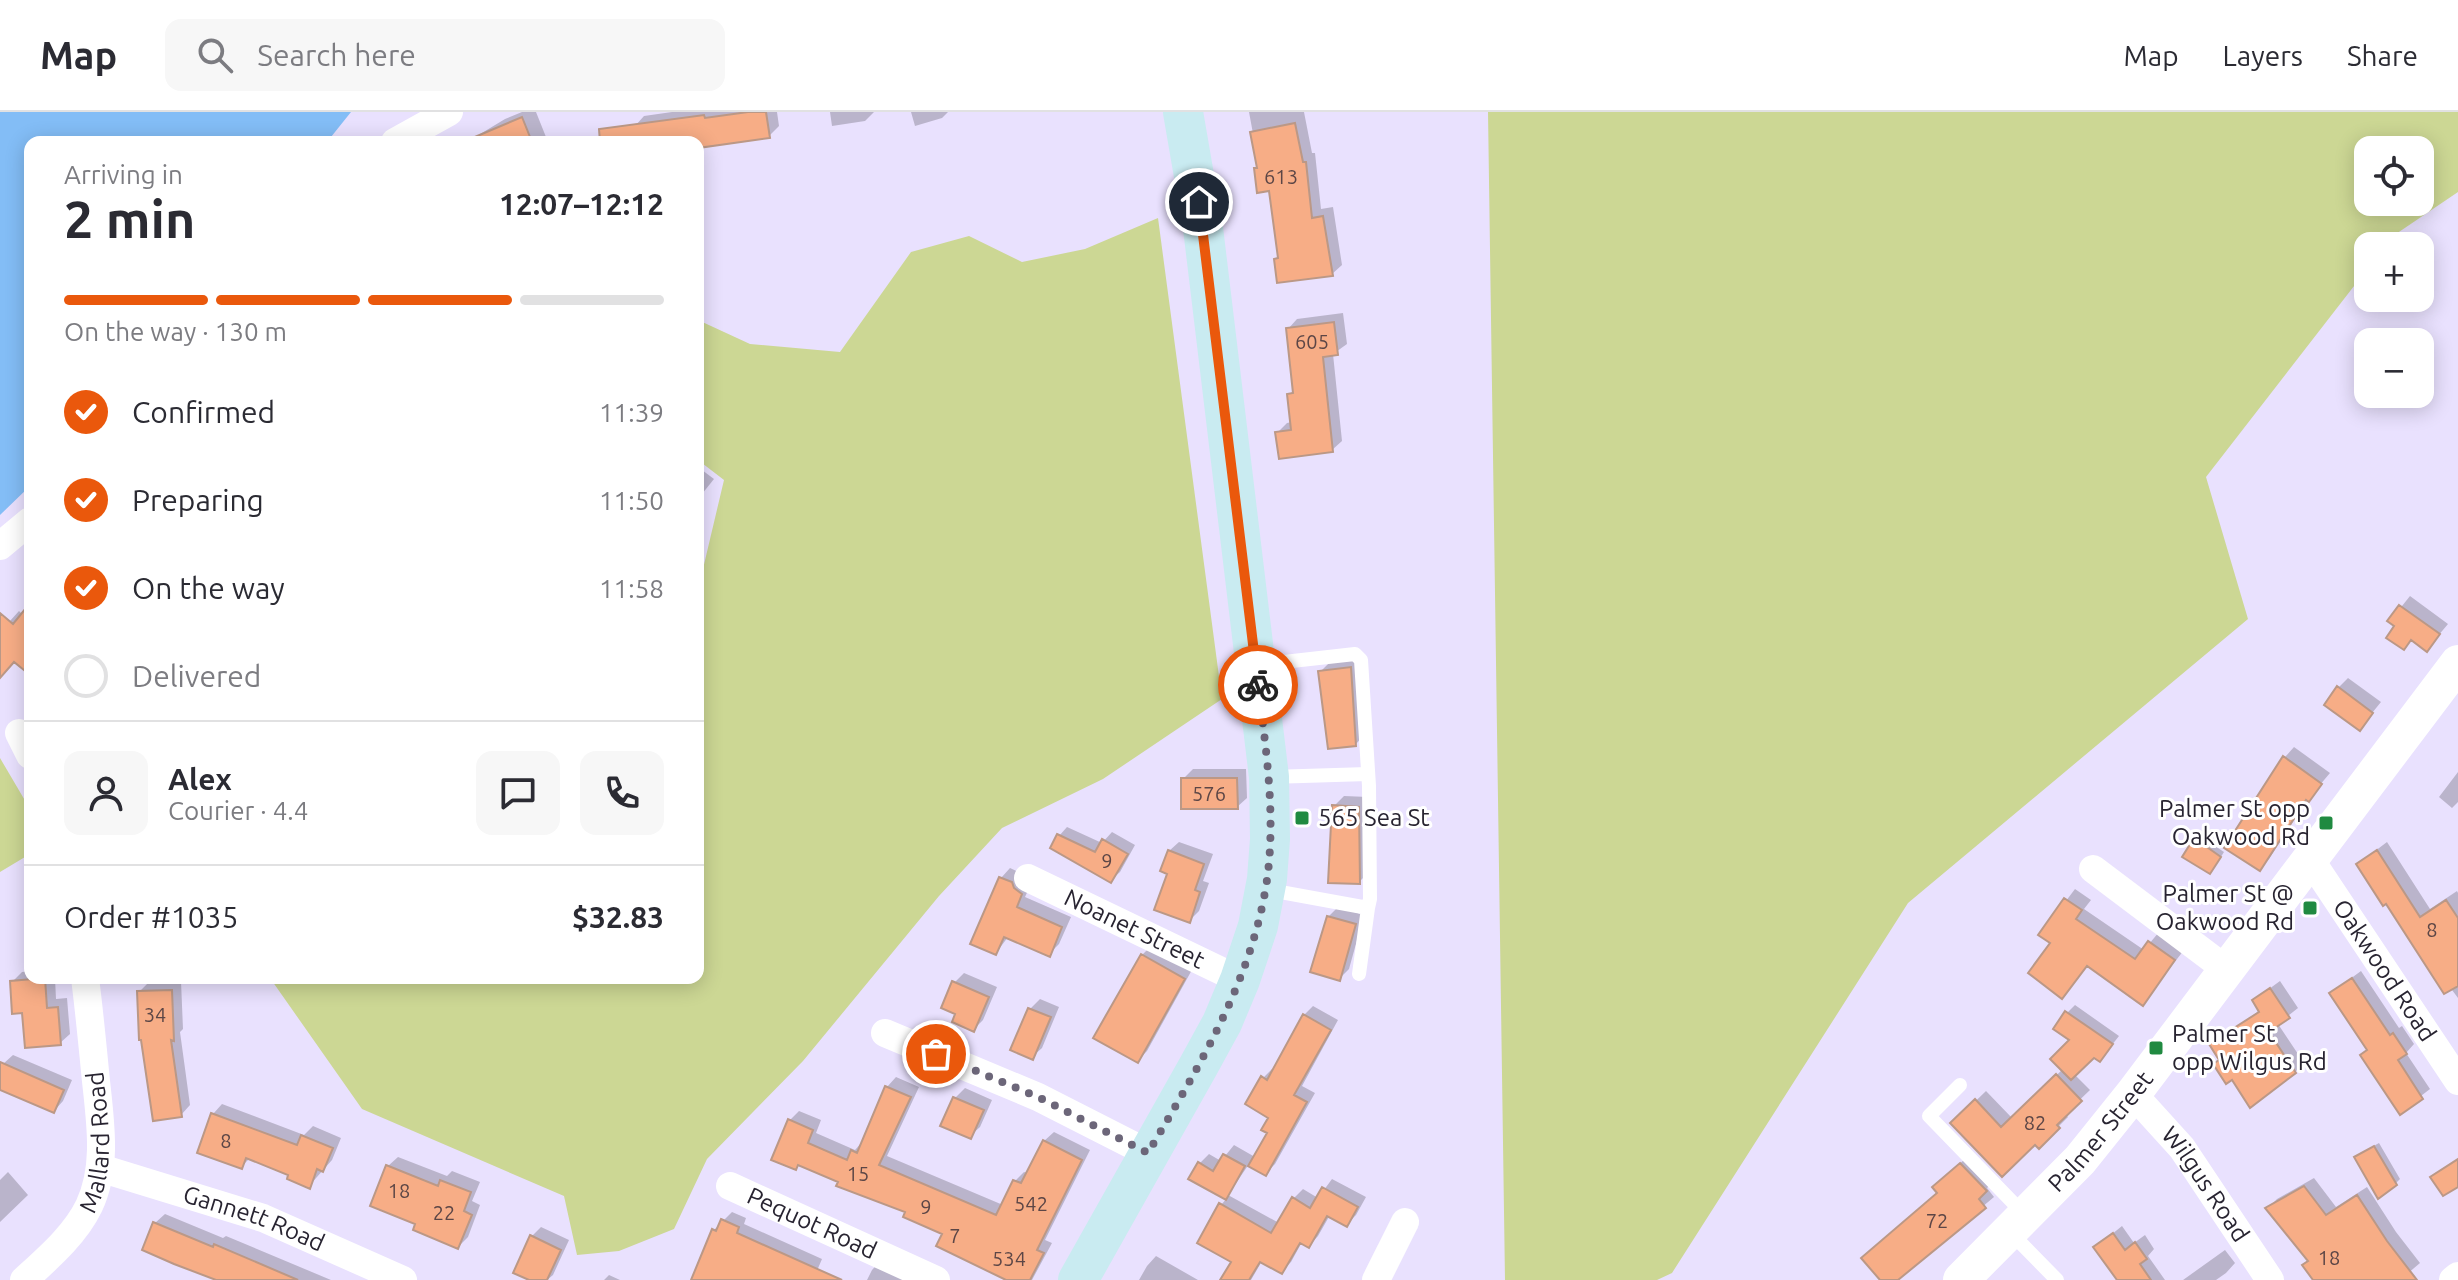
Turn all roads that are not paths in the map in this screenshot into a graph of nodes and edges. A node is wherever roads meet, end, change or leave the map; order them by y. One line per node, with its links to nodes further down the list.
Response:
1 (449, 112): 3 (street)
2 (1183, 112): 7 (main road)
3 (406, 136)
4 (24, 526): 5 (street)
5 (0, 546)
6 (2458, 663): 10 (street, Palmer Street)
7 (1255, 665): 8 (lane); 9 (main road)
8 (1368, 774): 9 (lane); 14 (lane)
9 (1269, 777): 13 (main road)
10 (2310, 859): 15 (street, Palmer Street); 20 (street, Oakwood Road)
11 (2093, 869): 15 (street)
12 (1028, 878): 17 (street, Noanet Street)
13 (1265, 889): 14 (lane); 17 (main road)
14 (1368, 908): 16 (lane)
15 (2227, 970): 22 (street, Palmer Street)
16 (1359, 974)
17 (1240, 980): 23 (main road)
18 (86, 984): 24 (street, Mallard Road)
19 (885, 1033): 23 (street)
20 (2458, 1081)
21 (1960, 1085): 27 (lane)
22 (2133, 1094): 27 (street, Palmer Street); 36 (street, Wilgus Road)
23 (1148, 1153): 32 (main road)
24 (100, 1168): 29 (street, Mallard Road); 30 (street, Gannett Road)
25 (730, 1186): 31 (street, Pequot Road)
26 (1405, 1222): 33 (street)
27 (2018, 1224): 34 (street, Palmer Street); 35 (lane)
28 (2458, 1276): 37 (street)
29 (24, 1280)
30 (403, 1280)
31 (936, 1280)
32 (1078, 1280)
33 (1376, 1280)
34 (1961, 1280)
35 (2057, 1280)
36 (2270, 1280)
37 (2453, 1280)

